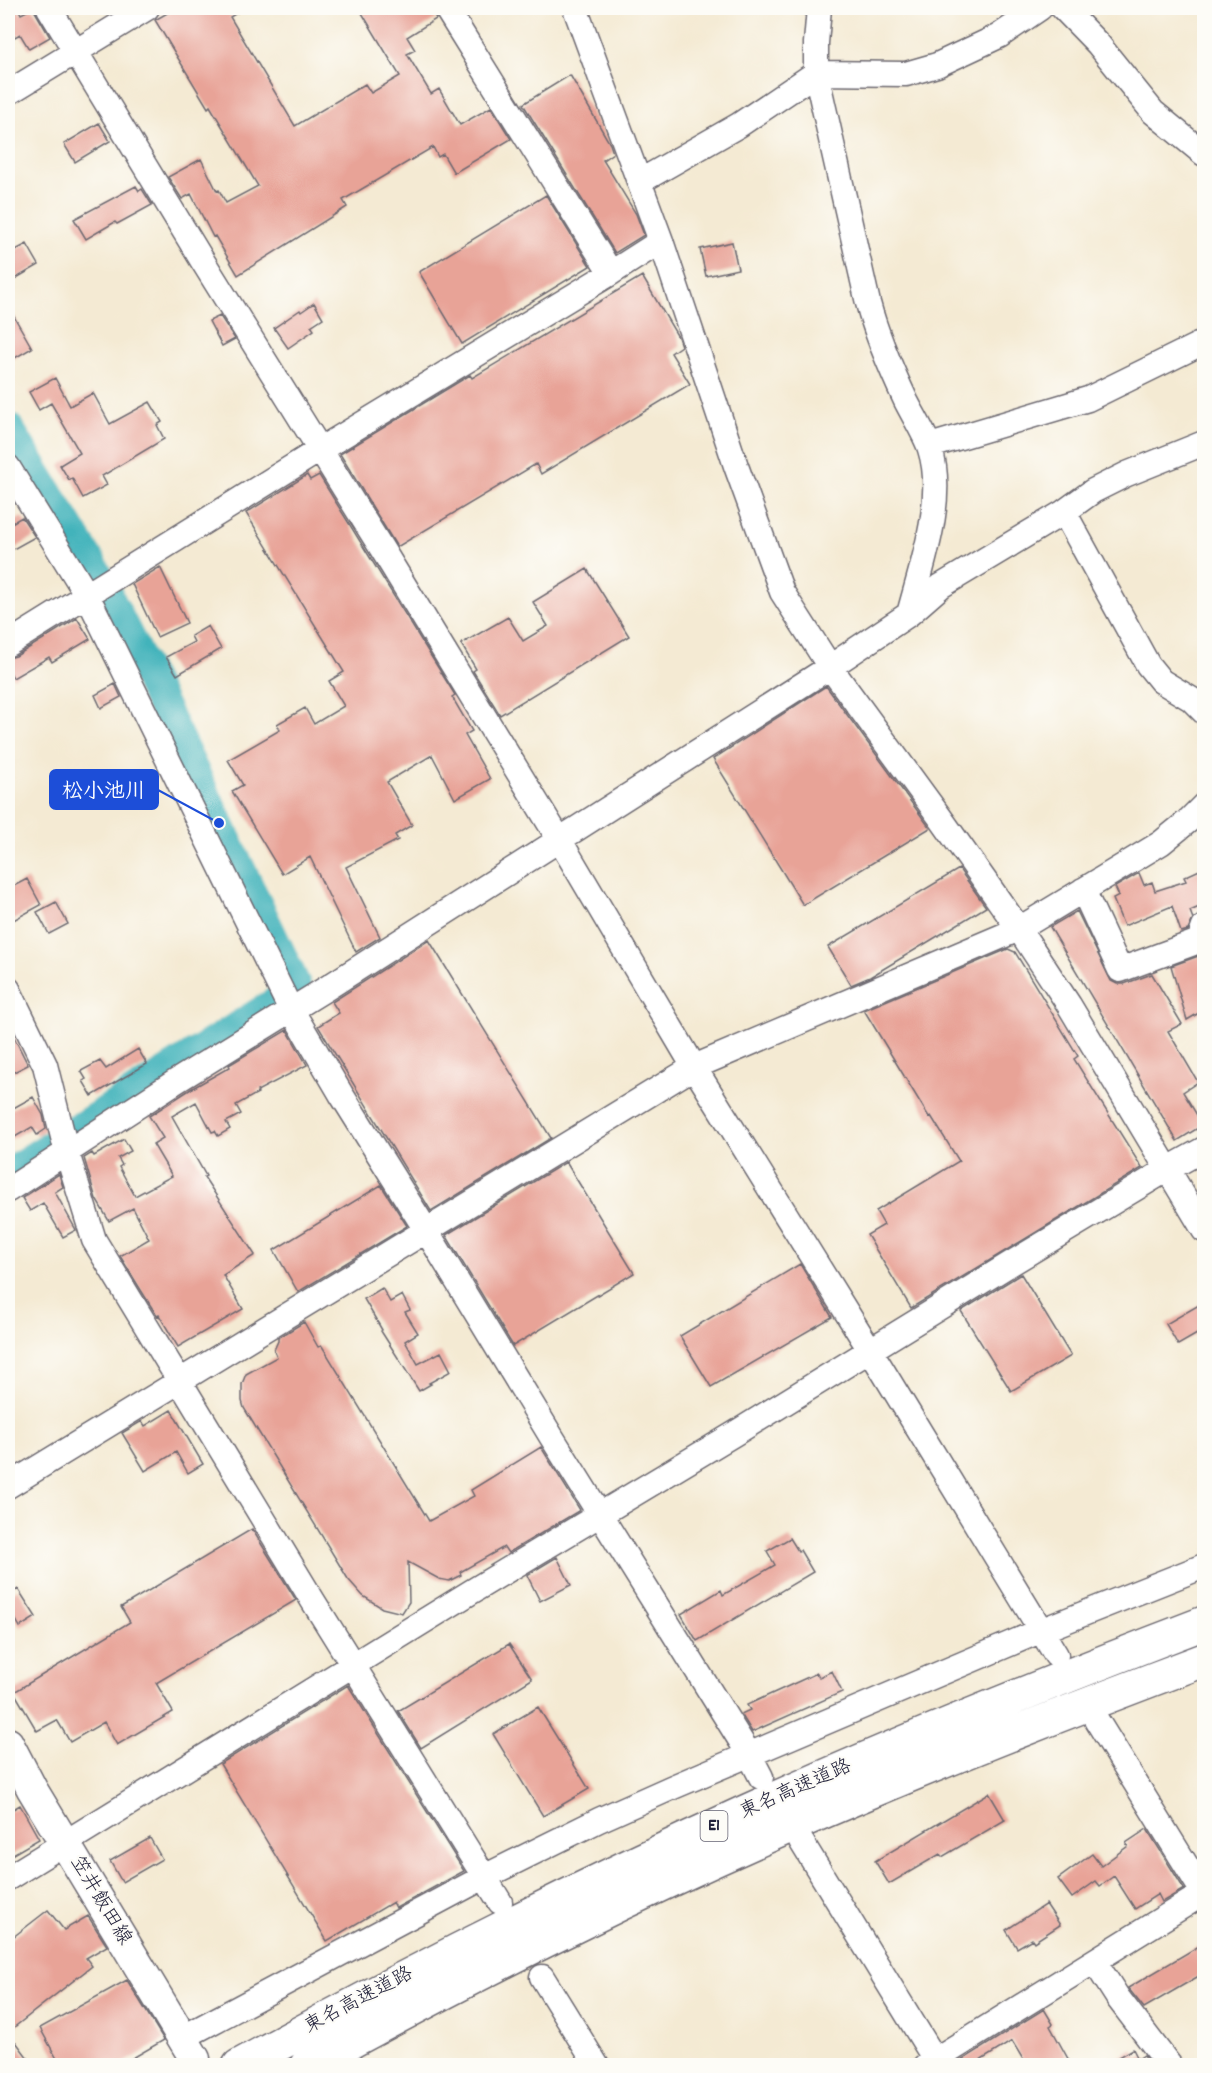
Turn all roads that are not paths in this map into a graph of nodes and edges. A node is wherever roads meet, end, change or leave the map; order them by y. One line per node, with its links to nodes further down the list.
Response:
1 (49, 8): 8 (street)
2 (147, 8): 8 (street)
3 (446, 8): 14 (street)
4 (575, 8): 12 (street)
5 (819, 8): 9 (street)
6 (1040, 8): 9 (street)
7 (1063, 8): 11 (street)
8 (76, 51): 10 (street); 18 (street)
9 (816, 74): 12 (street); 17 (street)
10 (8, 93)
11 (1204, 154)
12 (639, 182): 13 (street)
13 (661, 240): 14 (street); 24 (street)
14 (611, 273): 18 (street)
15 (1204, 342): 17 (street)
16 (1204, 443): 20 (street)
17 (930, 446): 22 (street)
18 (321, 449): 21 (street); 27 (street)
19 (8, 467): 21 (street)
20 (1064, 512): 22 (street); 25 (street)
21 (87, 595): 23 (street); 32 (street)
22 (909, 615): 24 (street)
23 (8, 644)
24 (830, 667): 27 (street); 30 (street)
25 (1204, 712)
26 (1204, 805): 28 (street)
27 (559, 839): 32 (street); 33 (street)
28 (1083, 890): 29 (street); 30 (street)
29 (1204, 927)
30 (1019, 929): 33 (street); 36 (street)
31 (8, 989): 35 (street)
32 (286, 1000): 35 (street); 38 (street)
33 (694, 1067): 38 (street); 40 (street)
34 (1204, 1149): 36 (street)
35 (67, 1152): 37 (street); 41 (street)
36 (1168, 1169): 39 (street); 40 (street)
37 (8, 1190)
38 (426, 1230): 41 (street); 43 (street)
39 (1204, 1230)
40 (870, 1350): 43 (street); 46 (street)
41 (180, 1380): 42 (street); 49 (street)
42 (8, 1486)
43 (601, 1514): 49 (street); 52 (street)
44 (1204, 1566): 46 (street)
45 (1204, 1623): 64 (highway, 東名高速道路 / E1)
46 (1040, 1631): 47 (street); 52 (street)
47 (1056, 1655)
48 (1204, 1660): 65 (highway, 東名高速道路 / E1)
49 (354, 1665): 55 (street); 56 (street)
50 (1096, 1719): 58 (street)
51 (8, 1743): 55 (main road, 笠井飯田線)
52 (749, 1754): 53 (street); 56 (street)
53 (761, 1777)
54 (801, 1841): 63 (street)
55 (66, 1843): 57 (street); 62 (main road, 笠井飯田線)
56 (484, 1876): 59 (street); 62 (street)
57 (8, 1878)
58 (1204, 1894): 60 (street)
59 (500, 1902)
60 (1095, 1962): 63 (street); 67 (street)
61 (542, 1977): 66 (street)
62 (189, 2048)
63 (933, 2064)
64 (239, 2066)
65 (306, 2066)
66 (597, 2066)
67 (1170, 2066)

